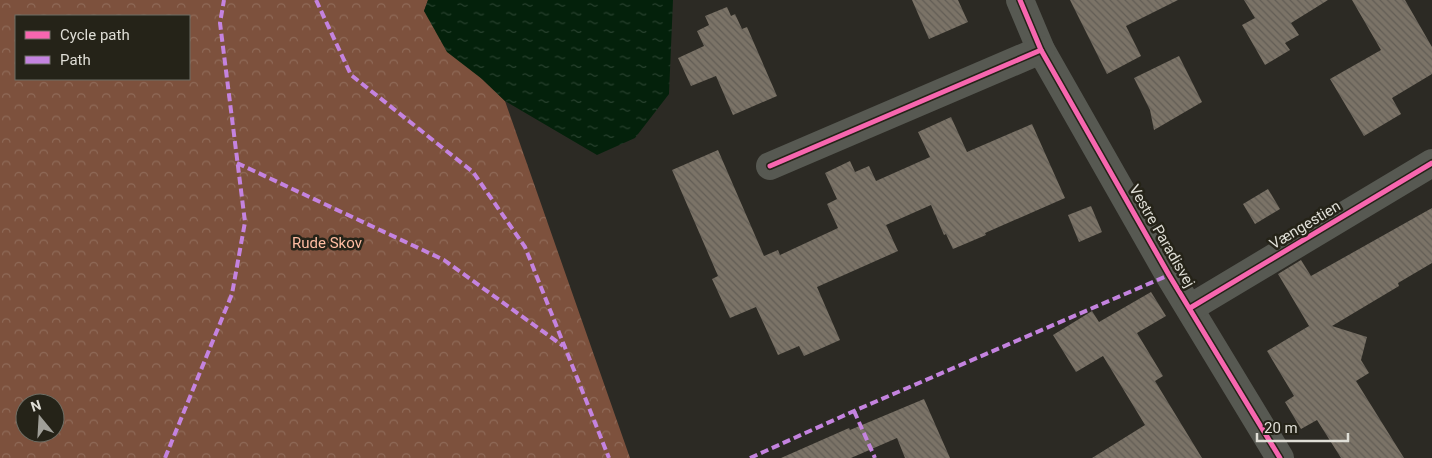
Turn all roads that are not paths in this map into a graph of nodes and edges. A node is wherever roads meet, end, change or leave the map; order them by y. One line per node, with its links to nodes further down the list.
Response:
1 (1020, 0): 2 (street, Vestre Paradisvej)
2 (1041, 50): 4 (street); 5 (street, Vestre Paradisvej)
3 (1432, 163): 5 (street, Vængestien)
4 (770, 166)
5 (1190, 308): 6 (street, Vestre Paradisvej)
6 (1280, 458)

